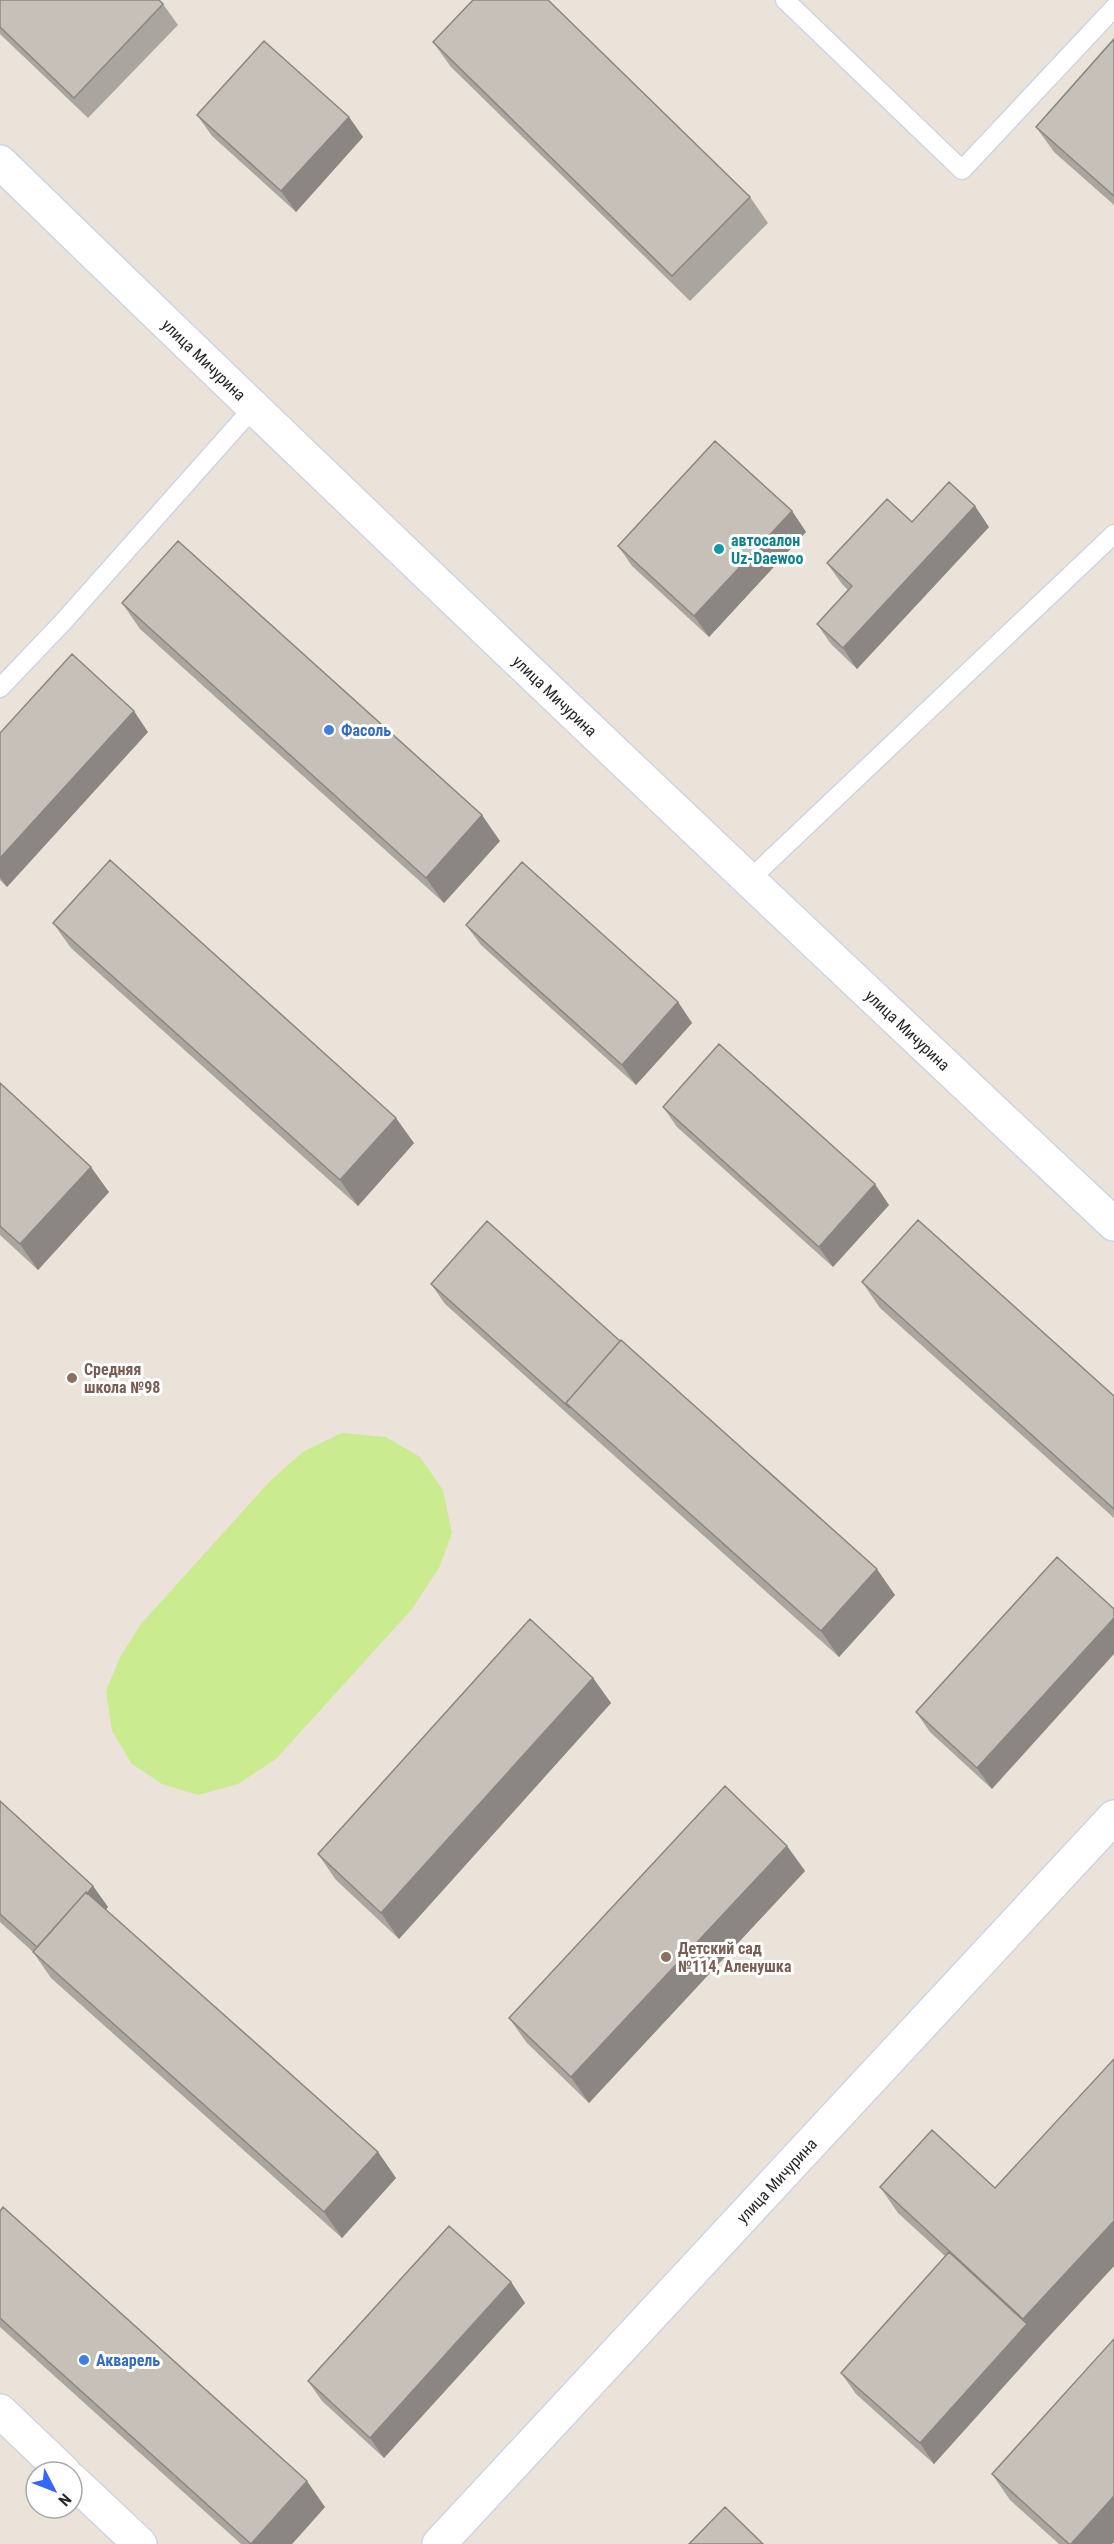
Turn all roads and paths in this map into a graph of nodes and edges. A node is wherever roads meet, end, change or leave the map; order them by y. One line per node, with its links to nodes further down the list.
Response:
1 (785, 0): 2 (lane)
2 (1114, 8)
3 (0, 162): 4 (street, улица Мичурина)
4 (253, 408): 6 (lane); 7 (street, улица Мичурина)
5 (1114, 534): 7 (lane)
6 (0, 688)
7 (748, 881): 8 (street, улица Мичурина)
8 (1114, 1224)
9 (1114, 1817): 14 (street, улица Мичурина)
10 (0, 2411): 11 (street)
11 (51, 2460)
12 (84, 2491): 13 (street)
13 (140, 2544)
14 (439, 2544)

